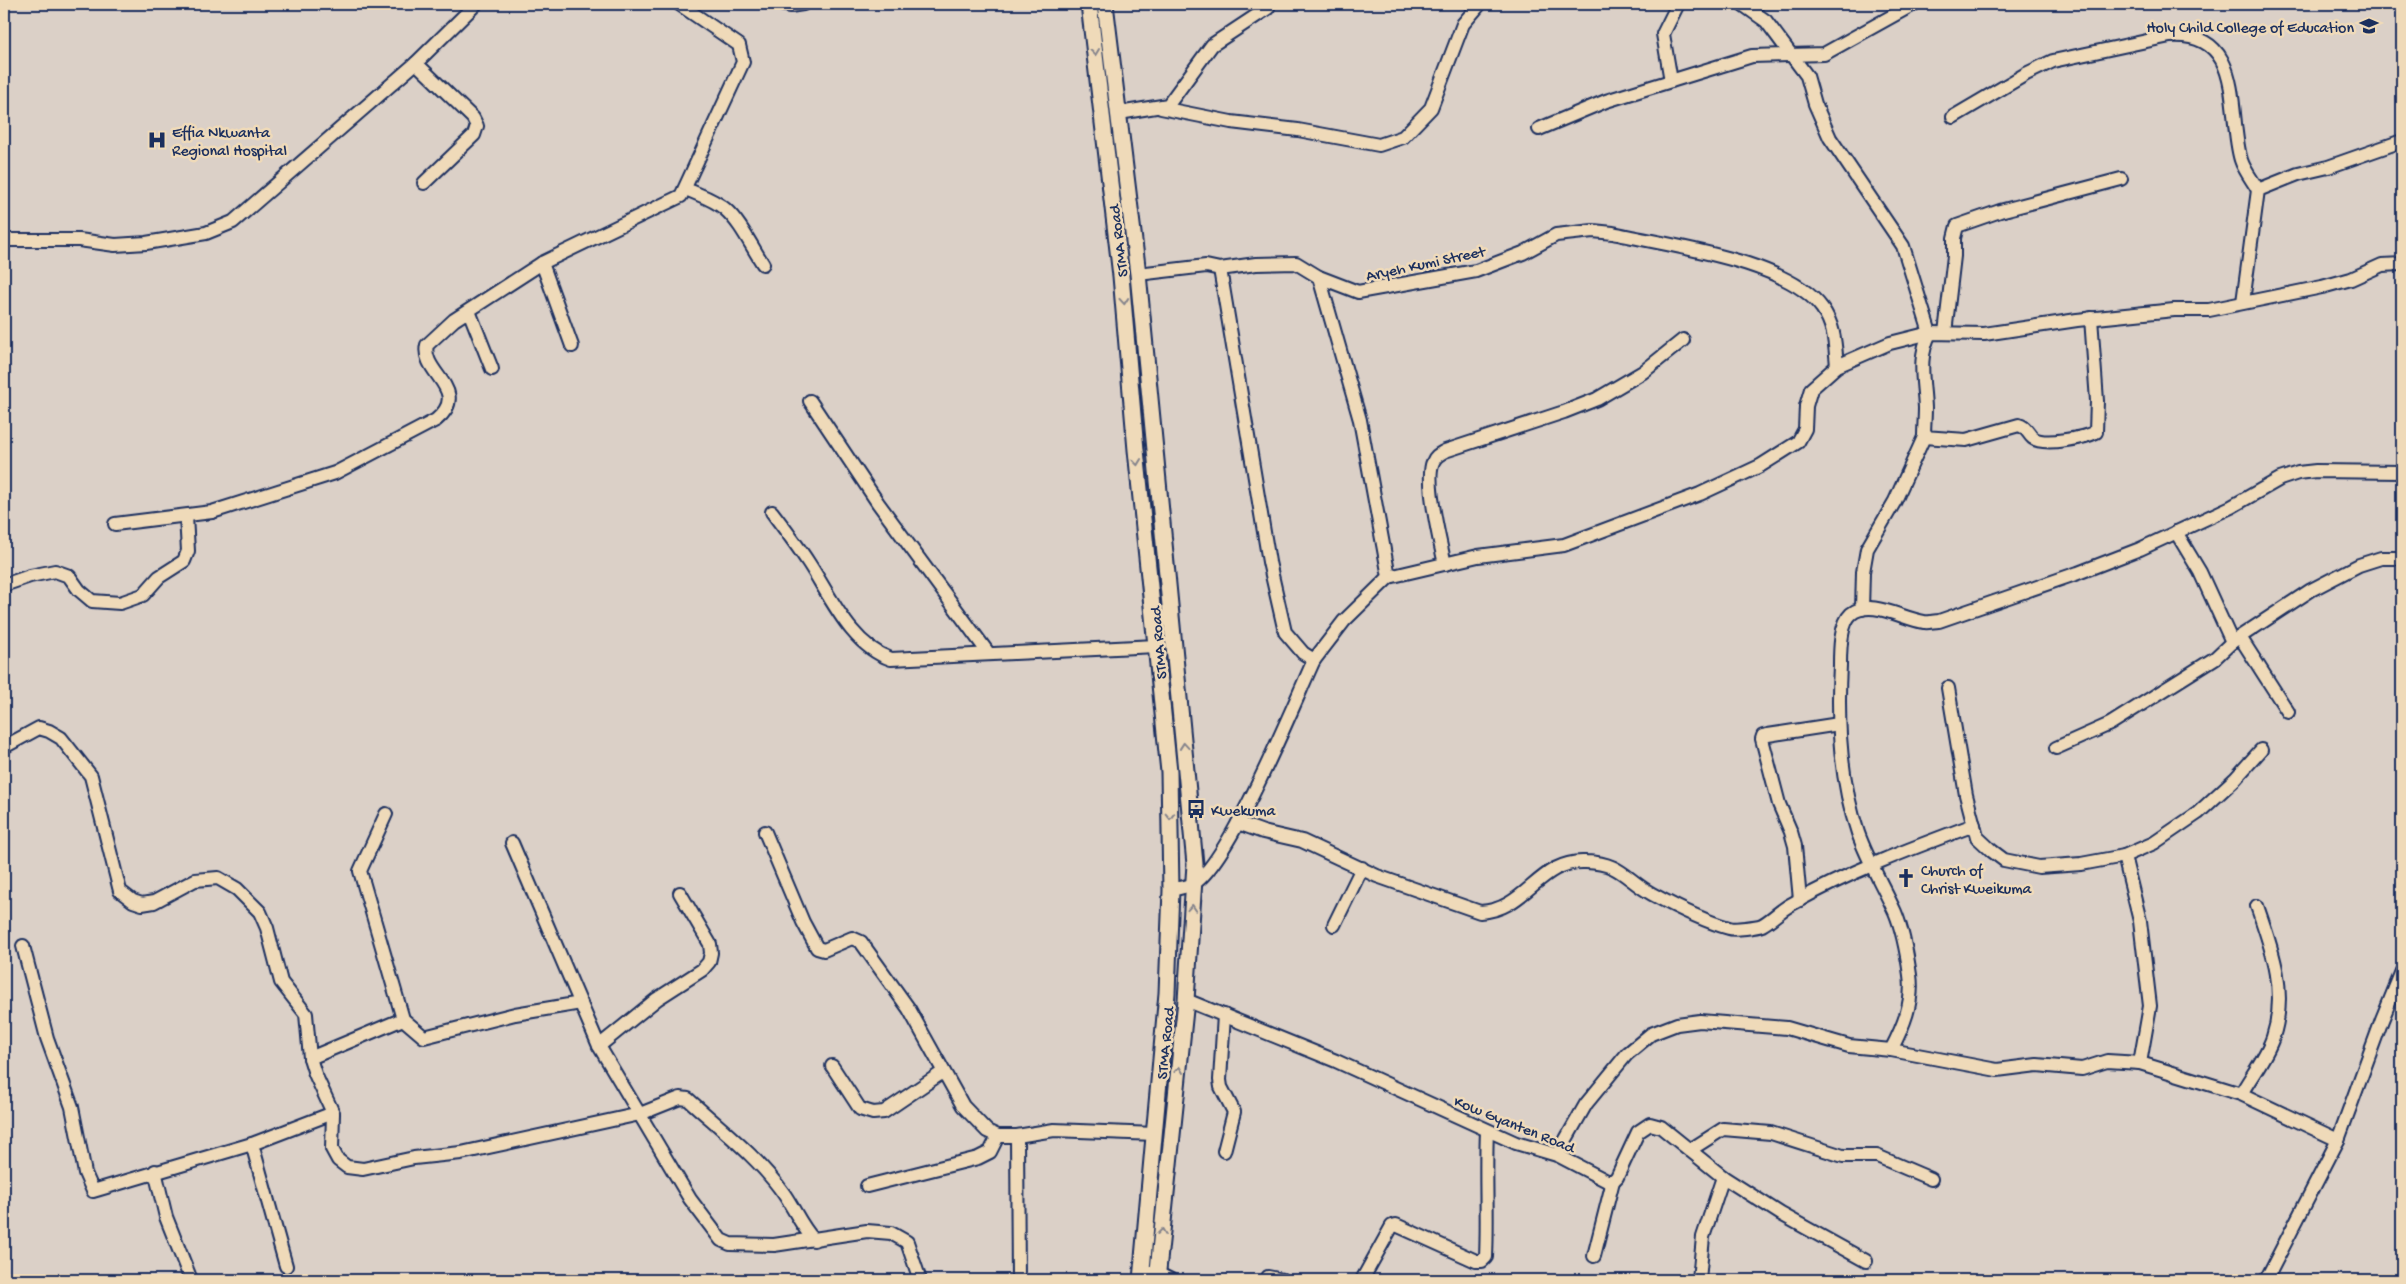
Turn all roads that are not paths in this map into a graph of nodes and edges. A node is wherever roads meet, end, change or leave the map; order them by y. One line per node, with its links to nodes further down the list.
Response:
1 (476, 4): 13 (street)
2 (679, 4): 22 (street)
3 (780, 4): 4 (street)
4 (803, 4)
5 (1089, 4): 53 (main road, STMA Road, one-way to 53)
6 (1105, 4): 16 (main road, STMA Road)
7 (1480, 4): 15 (street)
8 (1678, 4): 14 (street)
9 (1742, 4): 12 (street)
10 (1914, 4): 12 (street)
11 (1268, 8): 15 (street)
12 (1791, 54): 14 (street); 34 (street)
13 (416, 63): 21 (street); 24 (street)
14 (1671, 81): 18 (street)
15 (1161, 108): 16 (street)
16 (1119, 113): 29 (main road, STMA Road)
17 (1953, 117): 23 (street)
18 (1539, 129)
19 (2402, 141): 23 (street)
20 (2121, 180): 35 (street)
21 (424, 183)
22 (686, 189): 25 (street); 26 (street)
23 (2258, 190): 31 (street)
24 (4, 240)
25 (542, 263): 32 (street); 37 (street)
26 (763, 264)
27 (2402, 264): 31 (street)
28 (1220, 269): 29 (street, Aryeh Kumi Street); 30 (street, Aryeh Kumi Street); 55 (street)
29 (1138, 274): 70 (main road, STMA Road, one-way to 29)
30 (1319, 277): 38 (street, Aryeh Kumi Street); 49 (street)
31 (2243, 302): 33 (street)
32 (469, 311): 39 (street); 44 (street)
33 (2091, 318): 35 (street); 41 (street)
34 (1930, 333): 35 (street); 38 (street); 41 (street)
35 (1945, 333)
36 (1683, 340): 48 (street)
37 (572, 346)
38 (1837, 366): 48 (street)
39 (492, 369)
40 (810, 401): 54 (street)
41 (1924, 437): 51 (street)
42 (2402, 472): 46 (street)
43 (772, 512): 54 (street)
44 (186, 516): 45 (street); 50 (street)
45 (115, 524)
46 (2176, 532): 51 (street); 52 (street)
47 (2402, 558): 52 (street)
48 (1445, 564): 49 (street)
49 (1389, 577): 55 (street)
50 (4, 585)
51 (1862, 609): 58 (street)
52 (2236, 639): 57 (street); 60 (street)
53 (1156, 646): 54 (street); 71 (main road, STMA Road, one-way to 71)
54 (989, 654)
55 (1314, 660): 63 (street)
56 (1948, 688): 64 (street)
57 (2288, 712)
58 (1839, 724): 68 (street); 73 (street)
59 (4, 747): 84 (street)
60 (2056, 748)
61 (2261, 750): 67 (street)
62 (386, 814): 81 (street)
63 (1238, 823): 69 (street); 70 (street)
64 (1974, 825): 67 (street); 68 (street)
65 (765, 832): 87 (street)
66 (512, 843): 79 (street)
67 (2124, 856): 85 (street)
68 (1872, 866): 73 (street); 83 (street)
69 (1362, 868): 73 (street); 75 (street)
70 (1194, 883): 71 (street); 78 (main road, STMA Road, one-way to 70)
71 (1171, 890): 92 (main road, STMA Road)
72 (680, 893): 82 (street)
73 (1800, 900)
74 (2257, 906): 88 (street)
75 (1334, 925)
76 (23, 946): 100 (street)
77 (2402, 971): 95 (street)
78 (1186, 1000): 80 (street, Kow Gyanten Road); 110 (main road, STMA Road, one-way to 78)
79 (581, 1003): 81 (street); 82 (street)
80 (1224, 1015): 91 (street, Kow Gyanten Road); 98 (street)
81 (403, 1019): 84 (street)
82 (599, 1046): 90 (street)
83 (1891, 1050): 85 (street); 99 (street)
84 (310, 1058): 89 (street)
85 (2140, 1063): 88 (street)
86 (832, 1066): 87 (street)
87 (943, 1072): 93 (street)
88 (2241, 1094): 95 (street)
89 (333, 1113): 90 (street); 96 (street)
90 (640, 1114): 105 (street); 105 (street)
91 (1487, 1131): 99 (street, Kow Gyanten Road); 117 (street)
92 (1155, 1134): 94 (street); 109 (main road, STMA Road)
93 (998, 1136): 94 (street); 104 (street)
94 (1017, 1136): 114 (street)
95 (2338, 1140): 119 (street)
96 (252, 1144): 100 (street); 108 (street)
97 (1690, 1150): 101 (street); 102 (street); 103 (street)
98 (1224, 1151)
99 (1557, 1155): 103 (street, Kow Gyanten Road)
100 (155, 1171): 112 (street)
101 (1723, 1176): 107 (street); 118 (street)
102 (1931, 1179)
103 (1613, 1181): 106 (street)
104 (867, 1186)
105 (814, 1240): 113 (street)
106 (1594, 1256)
107 (1866, 1261)
108 (286, 1266)
109 (1141, 1276): 110 (street)
110 (1157, 1276): 115 (street)
111 (1268, 1277): 116 (street)
112 (191, 1280)
113 (920, 1280)
114 (1018, 1280)
115 (1171, 1280)
116 (1283, 1280)
117 (1362, 1280)
118 (1699, 1280)
119 (2266, 1280)

